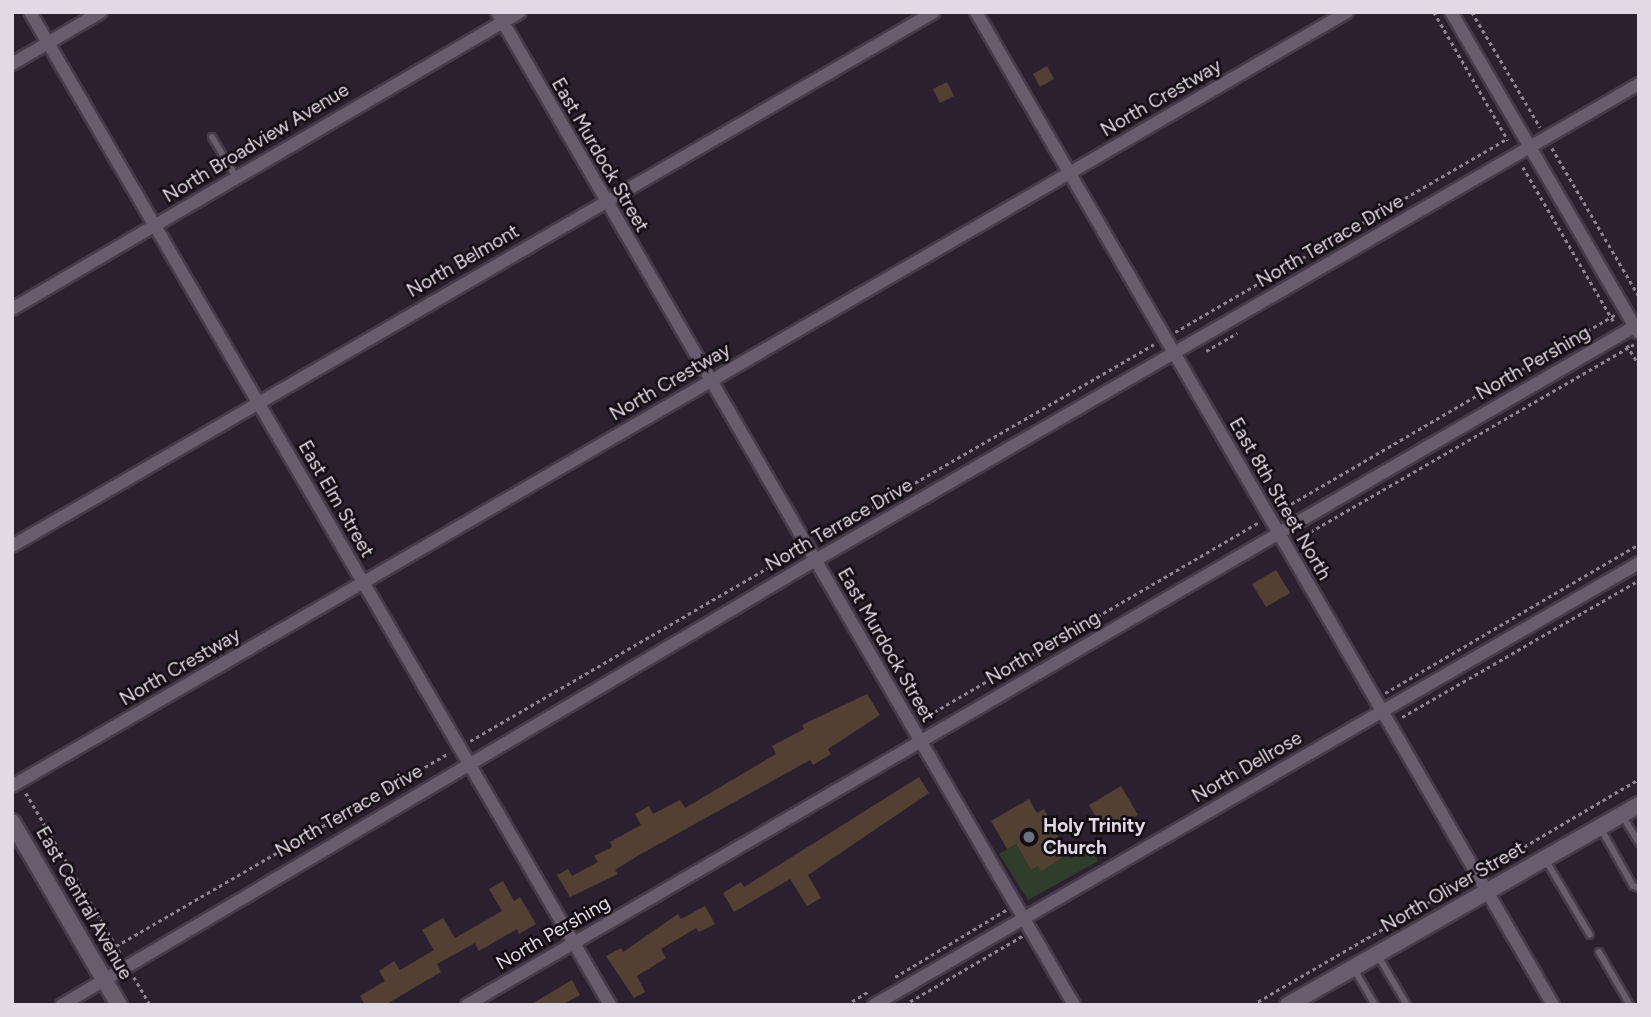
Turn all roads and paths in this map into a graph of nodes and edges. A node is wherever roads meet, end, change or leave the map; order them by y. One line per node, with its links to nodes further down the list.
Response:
1 (30, 12): 11 (street, East Elm Street)
2 (101, 12): 11 (street)
3 (520, 12): 10 (street, North Broadview Avenue)
4 (934, 12): 23 (street, North Belmont)
5 (976, 12): 21 (street, East 8th Street North)
6 (1347, 12): 21 (street, North Crestway)
7 (1434, 12): 18 (path)
8 (1451, 12): 15 (street)
9 (1472, 12): 14 (path)
10 (500, 18): 22 (street, North Broadview Avenue); 23 (street, East Murdock Street)
11 (48, 43): 12 (street); 24 (street, East Elm Street)
12 (12, 64)
13 (1639, 84): 17 (street, North Terrace Drive)
14 (1536, 121): 15 (path); 17 (path)
15 (1520, 131): 18 (path); 19 (street)
16 (212, 137): 22 (lane)
17 (1546, 138): 19 (street, North Terrace Drive); 25 (path)
18 (1507, 139): 20 (path); 29 (path)
19 (1530, 148): 20 (street, North Terrace Drive); 27 (street)
20 (1517, 155): 28 (path); 32 (street, North Terrace Drive)
21 (1069, 173): 29 (street, East 8th Street North); 34 (street, North Crestway)
22 (236, 177): 24 (street, North Broadview Avenue)
23 (604, 202): 34 (street, East Murdock Street); 35 (street, North Belmont)
24 (154, 226): 26 (street, North Broadview Avenue); 35 (street, East Elm Street)
25 (1639, 296)
26 (12, 309)
27 (1637, 328): 28 (street, North Pershing)
28 (1621, 334): 31 (path); 36 (street, North Pershing)
29 (1165, 338): 32 (street, East 8th Street North); 40 (path)
30 (1639, 341): 31 (path)
31 (1628, 347): 33 (path); 37 (path)
32 (1174, 354): 36 (street, East 8th Street North); 41 (street, North Terrace Drive)
33 (1639, 365)
34 (709, 382): 40 (street, East Murdock Street); 44 (street, North Crestway)
35 (258, 403): 39 (street, North Belmont); 44 (street, East Elm Street)
36 (1278, 534): 46 (street, East 8th Street North); 48 (street, North Pershing)
37 (1295, 540)
38 (1639, 544): 45 (path)
39 (12, 546)
40 (805, 546): 41 (street, East Murdock Street); 49 (path)
41 (814, 561): 48 (street, East Murdock Street); 50 (street, North Terrace Drive)
42 (1639, 563): 46 (street, North Dellrose)
43 (1639, 580): 47 (path)
44 (363, 583): 49 (street, East Elm Street); 52 (street, North Crestway)
45 (1383, 693)
46 (1381, 711): 59 (street, East 8th Street North); 62 (street, North Dellrose)
47 (1402, 717)
48 (920, 742): 62 (street, East Murdock Street); 64 (street, North Pershing)
49 (459, 747): 50 (street, East Elm Street); 65 (path)
50 (469, 763): 64 (street, East Elm Street); 68 (street, North Terrace Drive)
51 (1639, 779): 59 (path)
52 (16, 784): 65 (path)
53 (1639, 806): 54 (main road, North Oliver Street)
54 (1622, 815): 56 (main road, North Oliver Street); 57 (lane)
55 (12, 822): 70 (main road, East Central Avenue)
56 (1600, 828): 58 (main road, North Oliver Street); 60 (lane)
57 (1639, 843)
58 (1545, 859): 61 (main road, North Oliver Street); 63 (lane)
59 (1477, 874): 61 (street, East 8th Street North); 78 (path)
60 (1639, 888)
61 (1487, 892): 67 (main road, North Oliver Street); 82 (street, East 8th Street North)
62 (1023, 918): 76 (street, North Dellrose); 77 (street, East Murdock Street)
63 (1590, 935)
64 (574, 943): 74 (street, North Pershing); 75 (street, East Elm Street)
65 (116, 946): 68 (path)
66 (1598, 952): 83 (lane)
67 (1377, 954): 69 (main road, North Oliver Street); 81 (lane)
68 (126, 964): 70 (street, North Terrace Drive); 73 (path)
69 (1353, 967): 79 (main road, North Oliver Street); 80 (lane)
70 (103, 978): 71 (street, North Terrace Drive); 72 (main road, East Central Avenue)
71 (62, 1005)
72 (119, 1005)
73 (150, 1005)
74 (467, 1005)
75 (610, 1005)
76 (874, 1005)
77 (1074, 1005)
78 (1252, 1005)
79 (1288, 1005)
80 (1375, 1005)
81 (1407, 1005)
82 (1553, 1005)
83 (1630, 1005)

